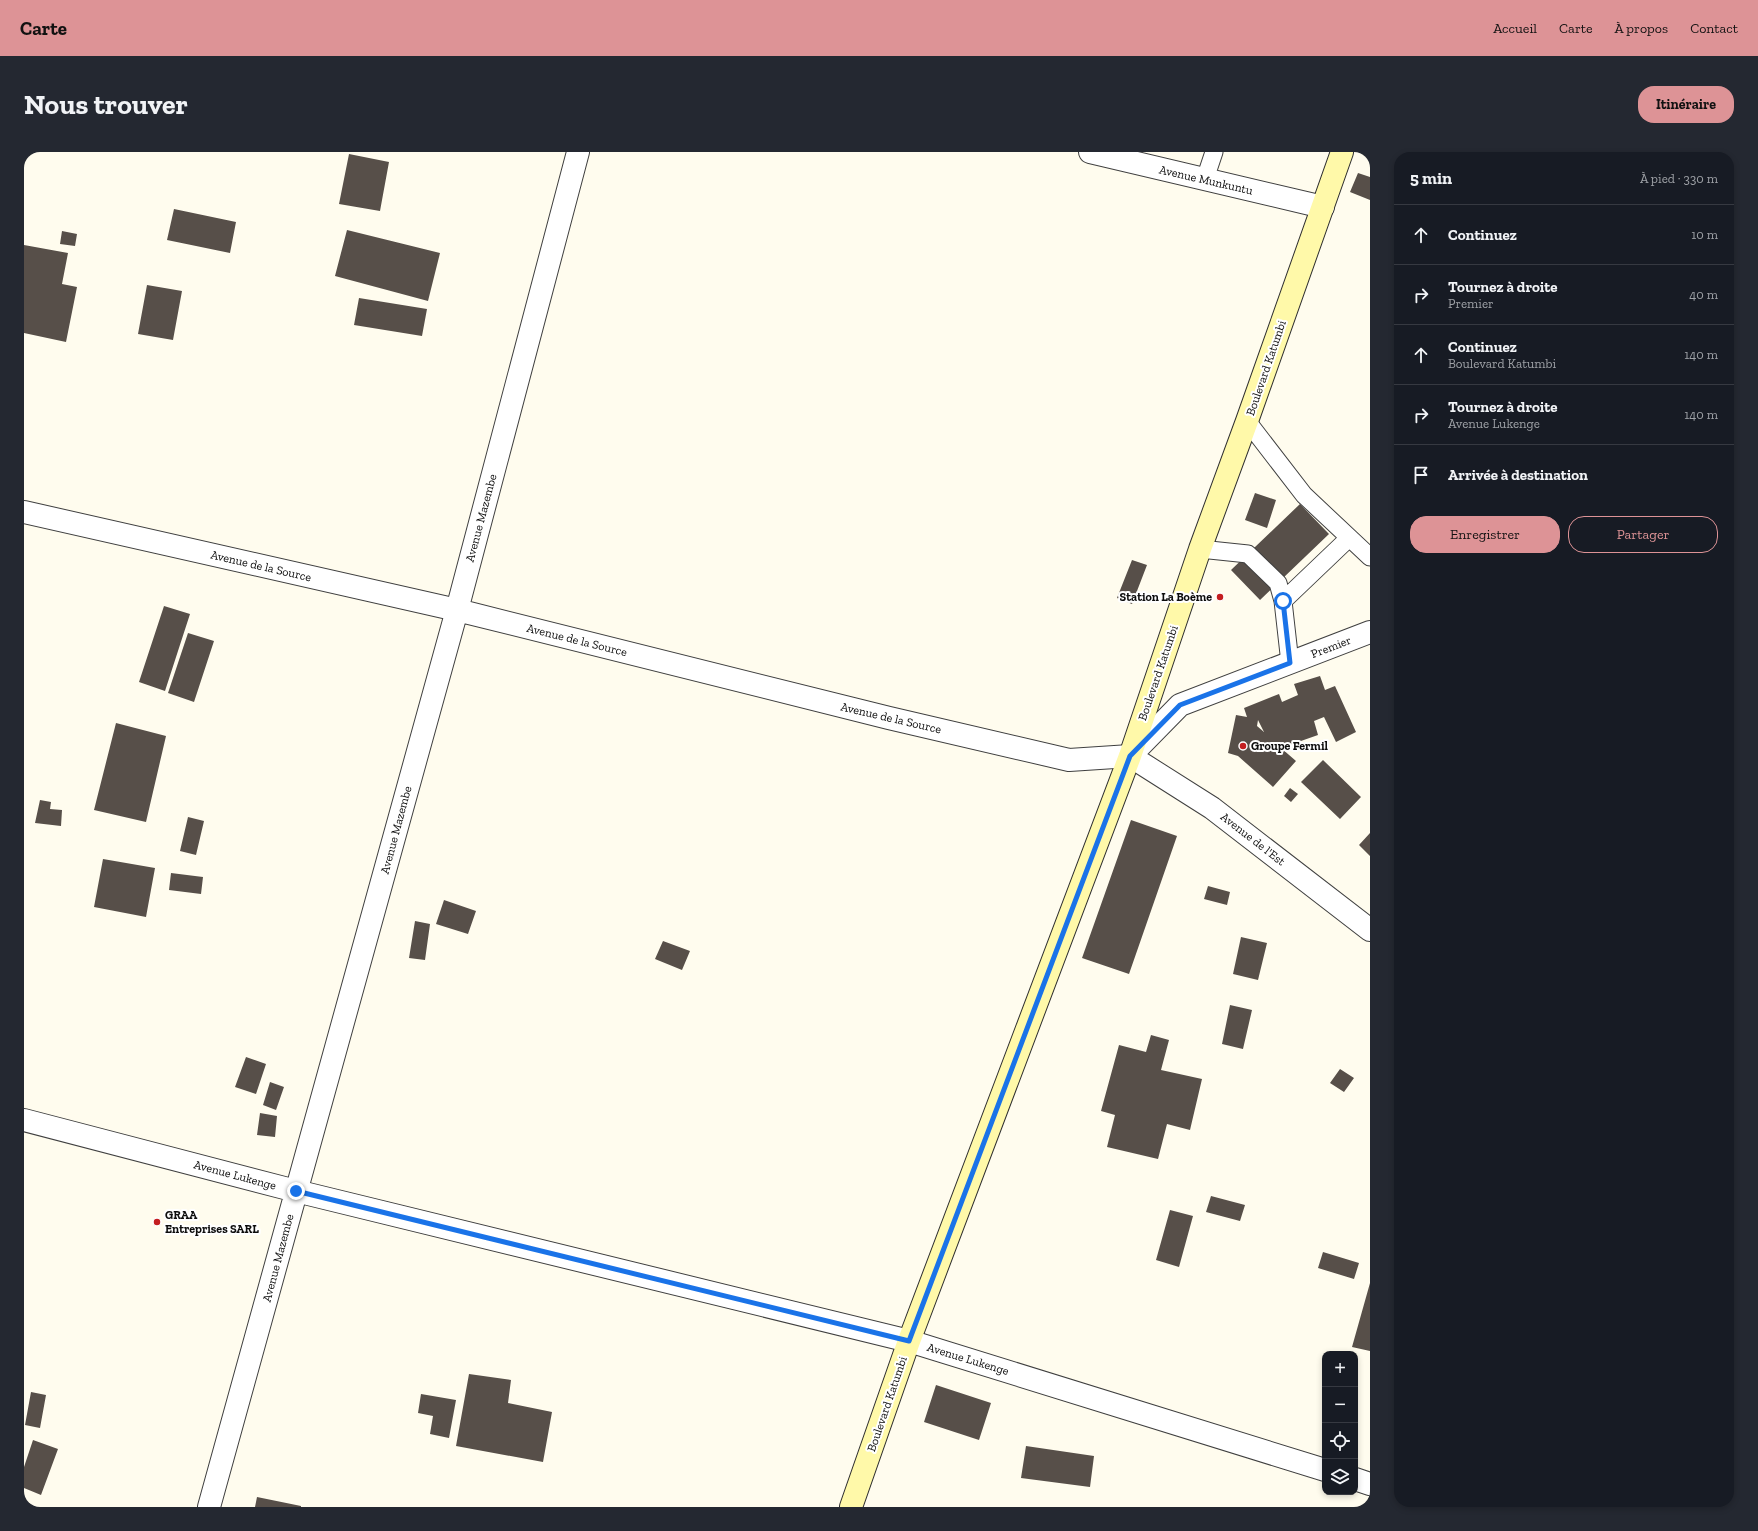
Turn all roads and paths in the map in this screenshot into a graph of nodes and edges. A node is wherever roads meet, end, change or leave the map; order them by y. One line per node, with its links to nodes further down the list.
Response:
1 (578, 152): 13 (street, Avenue Mazembe)
2 (1090, 152): 5 (street, Avenue Munkuntu)
3 (1214, 152): 5 (lane)
4 (1342, 152): 6 (street, Boulevard Katumbi)
5 (1205, 179): 6 (street, Avenue Munkuntu)
6 (1323, 207): 7 (street, Boulevard Katumbi)
7 (1247, 421): 9 (lane); 10 (street, Boulevard Katumbi)
8 (24, 512): 13 (street, Avenue de la Source)
9 (1349, 538): 11 (lane); 12 (lane)
10 (1200, 549): 12 (lane); 16 (street, Boulevard Katumbi)
11 (1370, 557)
12 (1283, 601): 15 (lane)
13 (457, 610): 16 (street, Avenue de la Source); 19 (street, Avenue Mazembe)
14 (1370, 632): 15 (street, Premier)
15 (1290, 663): 16 (street, Premier)
16 (1130, 756): 17 (street, Avenue de l'Est); 20 (street, Boulevard Katumbi)
17 (1370, 930)
18 (24, 1120): 19 (street, Avenue Lukenge)
19 (296, 1191): 20 (street, Avenue Lukenge); 24 (street, Avenue Mazembe)
20 (909, 1341): 21 (street, Avenue Lukenge); 25 (street, Boulevard Katumbi)
21 (1322, 1469)
22 (1358, 1480): 23 (street)
23 (1370, 1484)
24 (209, 1507)
25 (851, 1507)

